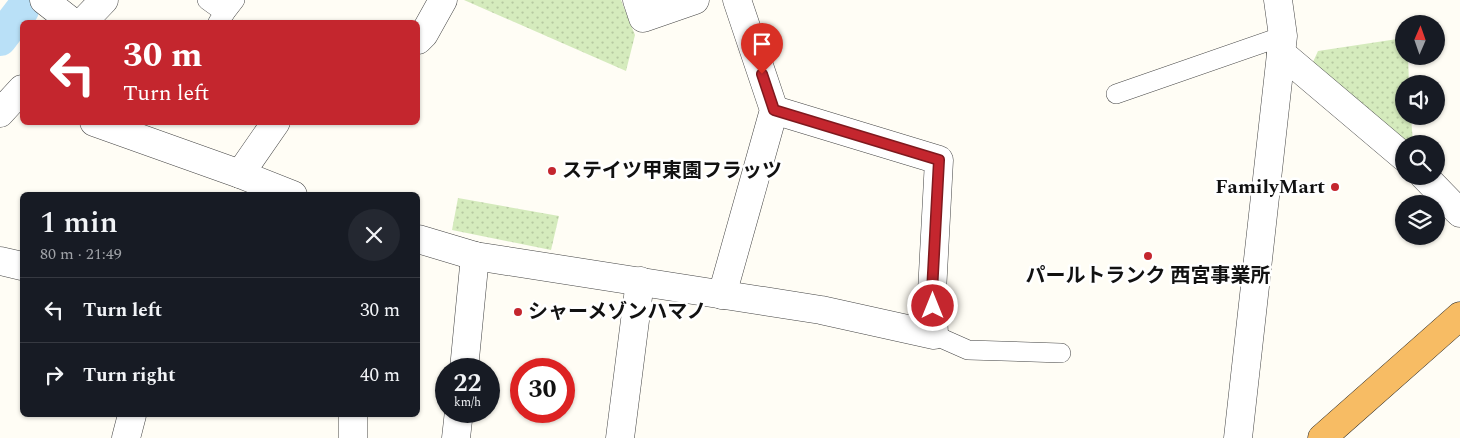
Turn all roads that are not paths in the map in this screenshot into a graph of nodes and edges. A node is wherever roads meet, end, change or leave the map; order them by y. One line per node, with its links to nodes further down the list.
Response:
1 (44, 0): 10 (street)
2 (104, 0): 11 (street)
3 (207, 0): 9 (lane)
4 (443, 0): 12 (street)
5 (637, 0): 6 (street)
6 (695, 0)
7 (737, 0): 15 (street)
8 (1278, 0): 13 (street)
9 (226, 12)
10 (69, 20)
11 (85, 20)
12 (420, 38)
13 (1282, 45): 14 (lane); 18 (street); 40 (street)
14 (1116, 94)
15 (774, 110): 28 (street); 30 (street)
16 (102, 125): 19 (street)
17 (274, 125): 19 (street)
18 (1395, 149)
19 (240, 174): 21 (street)
20 (1434, 185): 22 (street)
21 (285, 192)
22 (1459, 207)
23 (420, 240): 24 (street)
24 (476, 256): 27 (street); 32 (street)
25 (0, 261): 26 (street)
26 (20, 266)
27 (640, 281): 28 (street); 39 (street)
28 (722, 294): 30 (street)
29 (1460, 316): 41 (highway)
30 (934, 334): 31 (lane)
31 (1061, 353)
32 (465, 358)
33 (131, 417): 36 (street)
34 (353, 417): 37 (street)
35 (458, 423): 38 (street)
36 (126, 438)
37 (353, 438)
38 (456, 438)
39 (620, 438)
40 (1238, 438)
41 (1322, 438)

